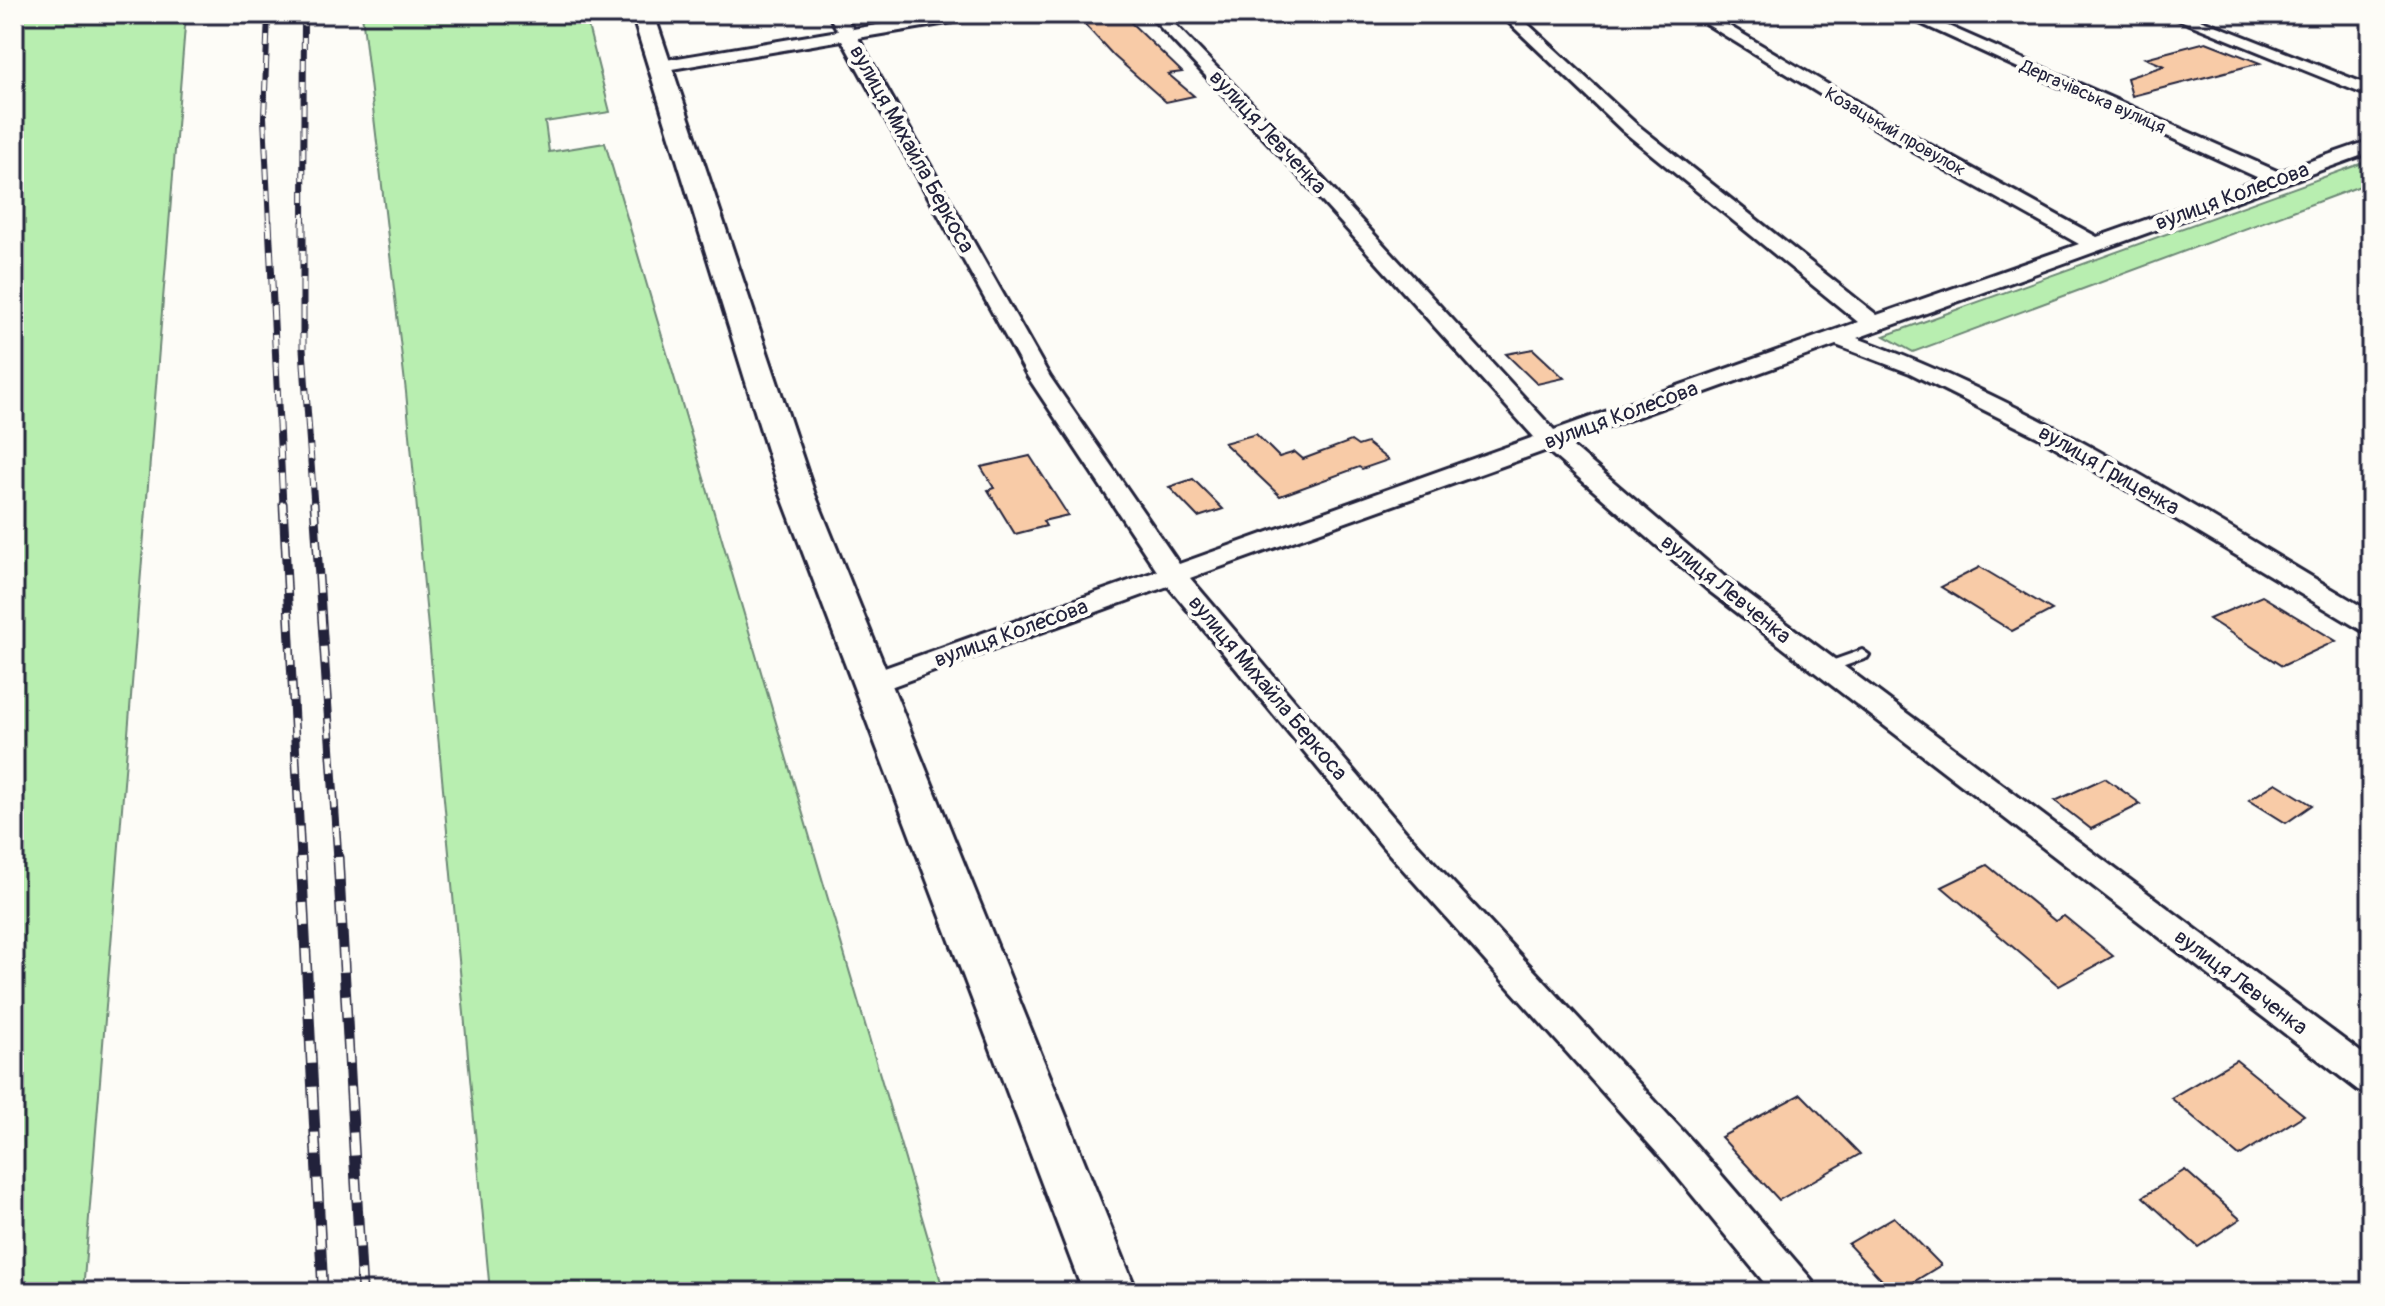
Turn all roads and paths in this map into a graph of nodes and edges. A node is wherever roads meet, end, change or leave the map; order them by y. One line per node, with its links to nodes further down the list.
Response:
1 (643, 14): 9 (main road)
2 (971, 14): 8 (street)
3 (1156, 14): 16 (street, вулиця Левченка)
4 (1508, 14): 14 (street)
5 (1698, 14): 13 (street, Козацький провулок)
6 (1908, 14): 12 (street, Дергачівська вулиця)
7 (2173, 14): 10 (street)
8 (843, 24): 9 (street); 17 (street, вулиця Михайла Беркоса)
9 (660, 66): 21 (main road)
10 (2371, 92)
11 (2371, 146): 12 (street, вулиця Колесова)
12 (2278, 179): 13 (street, вулиця Колесова)
13 (2096, 245): 14 (street, вулиця Колесова)
14 (1874, 324): 15 (street, вулиця Колесова)
15 (1836, 338): 16 (street, вулиця Колесова); 18 (street, вулиця Гриценка)
16 (1550, 440): 17 (street, вулиця Колесова); 20 (street, вулиця Левченка)
17 (1173, 575): 21 (street, вулиця Колесова); 24 (street, вулиця Михайла Беркоса)
18 (2371, 624)
19 (1862, 655): 20 (lane)
20 (1825, 668): 22 (street, вулиця Левченка)
21 (872, 683): 23 (main road)
22 (2371, 1080)
23 (1110, 1292)
24 (1797, 1292)

